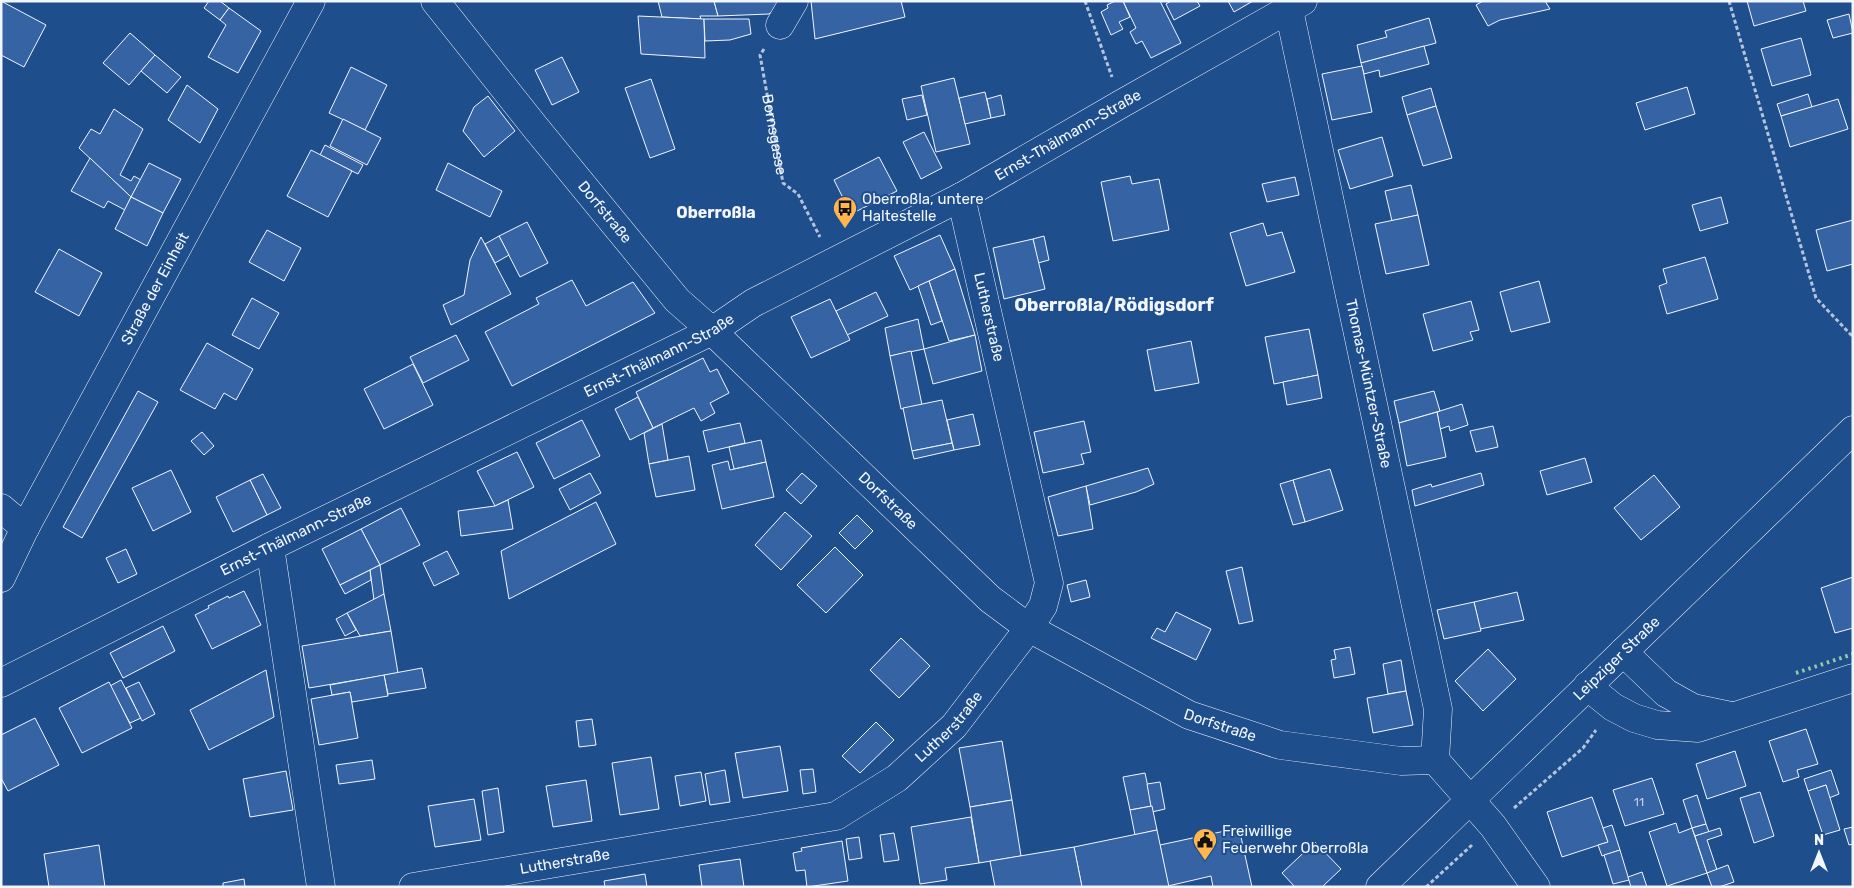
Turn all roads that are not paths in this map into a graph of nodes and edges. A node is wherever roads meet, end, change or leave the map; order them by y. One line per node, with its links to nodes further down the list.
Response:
1 (311, 1): 10 (street, Straße der Einheit)
2 (436, 1): 7 (street, Dorfstraße)
3 (794, 1): 5 (street)
4 (1296, 6): 6 (street, Ernst-Thälmann-Straße); 19 (street, Thomas-Müntzer-Straße)
5 (780, 25)
6 (961, 197): 7 (street, Ernst-Thälmann-Straße); 13 (street, Lutherstraße)
7 (712, 331): 11 (street, Ernst-Thälmann-Straße); 13 (street, Dorfstraße)
8 (1853, 430): 14 (street, Leipziger Straße)
9 (1, 508): 10 (street)
10 (25, 528): 12 (street, Straße der Einheit)
11 (270, 547): 16 (street, Ernst-Thälmann-Straße); 22 (street)
12 (1, 578)
13 (1029, 628): 19 (street, Dorfstraße); 21 (street, Lutherstraße)
14 (1623, 652): 17 (street, Leipziger Straße); 18 (street)
15 (1853, 678): 18 (street)
16 (1, 683)
17 (1587, 686): 18 (street); 20 (street, Leipziger Straße)
18 (1733, 716)
19 (1435, 760): 20 (street)
20 (1470, 798): 24 (street, Leipziger Straße); 25 (street)
21 (537, 877): 23 (street, Lutherstraße)
22 (321, 887)
23 (413, 887)
24 (1380, 887)
25 (1536, 887)

